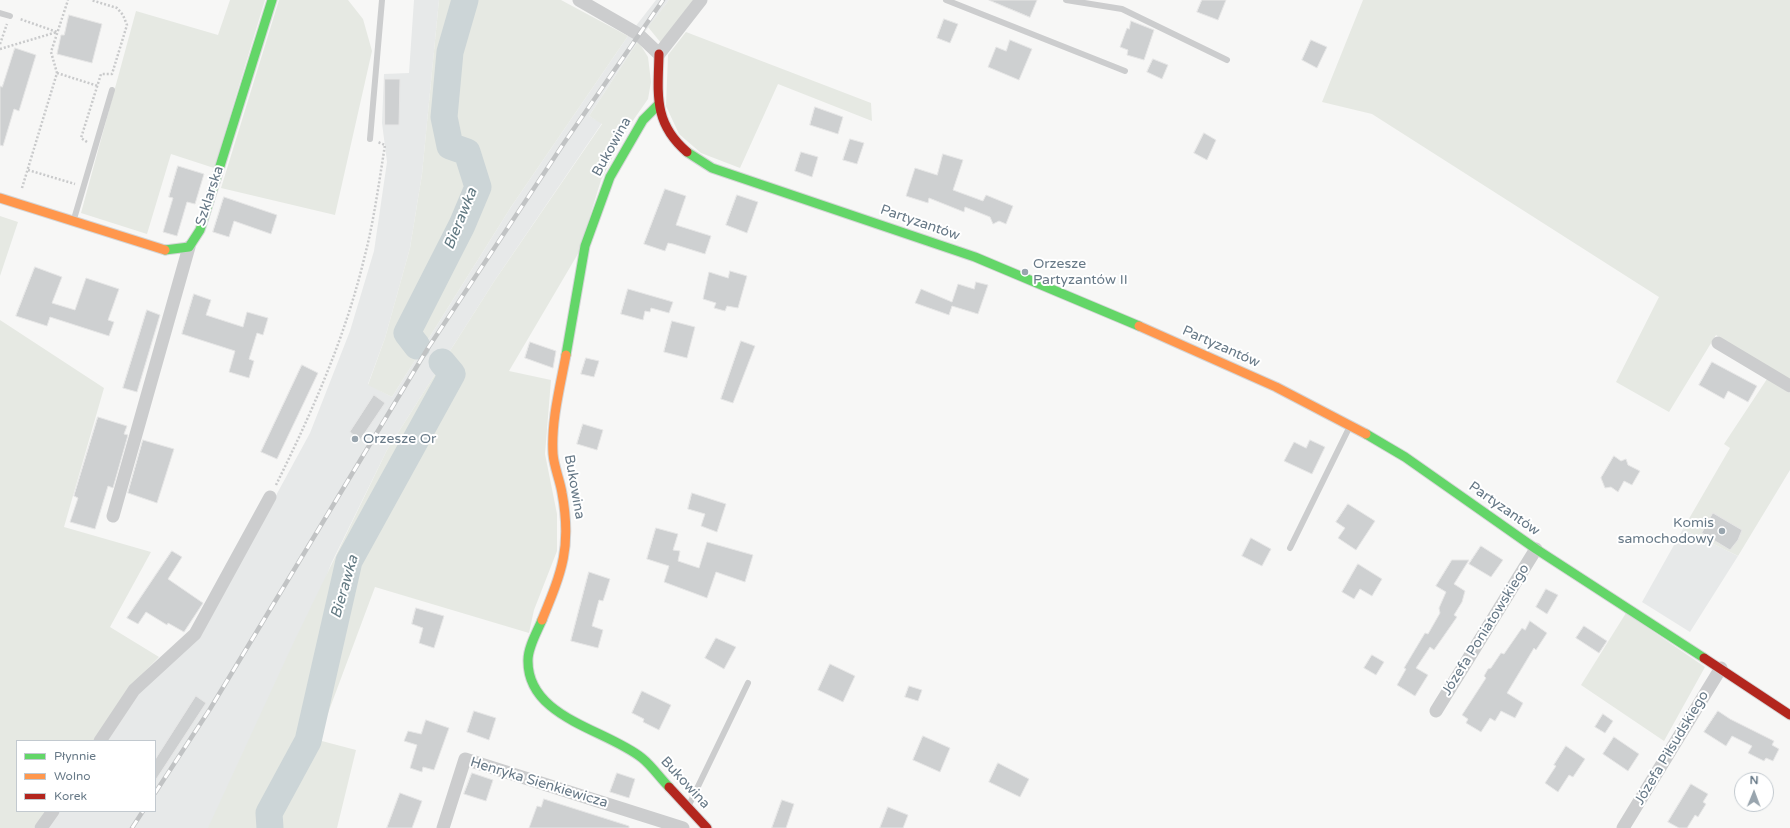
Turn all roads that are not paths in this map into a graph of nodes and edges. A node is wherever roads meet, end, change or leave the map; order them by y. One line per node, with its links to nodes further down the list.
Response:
1 (272, 0): 17 (street, Szklarska)
2 (382, 0): 14 (lane)
3 (579, 0): 9 (street)
4 (701, 0): 9 (street)
5 (946, 0): 11 (lane)
6 (1066, 0): 10 (lane)
7 (0, 13): 8 (lane)
8 (10, 16)
9 (659, 54): 13 (street, Partyzantów)
10 (1227, 60)
11 (1125, 71)
12 (112, 90): 16 (lane)
13 (658, 105): 20 (street, Partyzantów); 30 (street, Bukowina)
14 (370, 139)
15 (0, 198): 16 (street)
16 (74, 220): 17 (street)
17 (189, 247): 22 (street)
18 (1718, 343): 19 (street)
19 (1790, 386)
20 (1350, 425): 23 (lane); 24 (street, Partyzantów)
21 (270, 497): 29 (street)
22 (113, 516)
23 (1290, 548)
24 (1536, 549): 25 (street, Partyzantów); 27 (street, Józefa Poniatowskiego)
25 (1721, 668): 28 (street, Partyzantów); 36 (street, Józefa Piłsudskiego)
26 (748, 682): 30 (lane)
27 (1436, 712)
28 (1790, 715)
29 (101, 740)
30 (688, 807): 35 (street, Bukowina)
31 (52, 812): 32 (street)
32 (41, 828)
33 (443, 828): 34 (street, Henryka Sienkiewicza)
34 (683, 828)
35 (707, 828)
36 (1623, 828)

